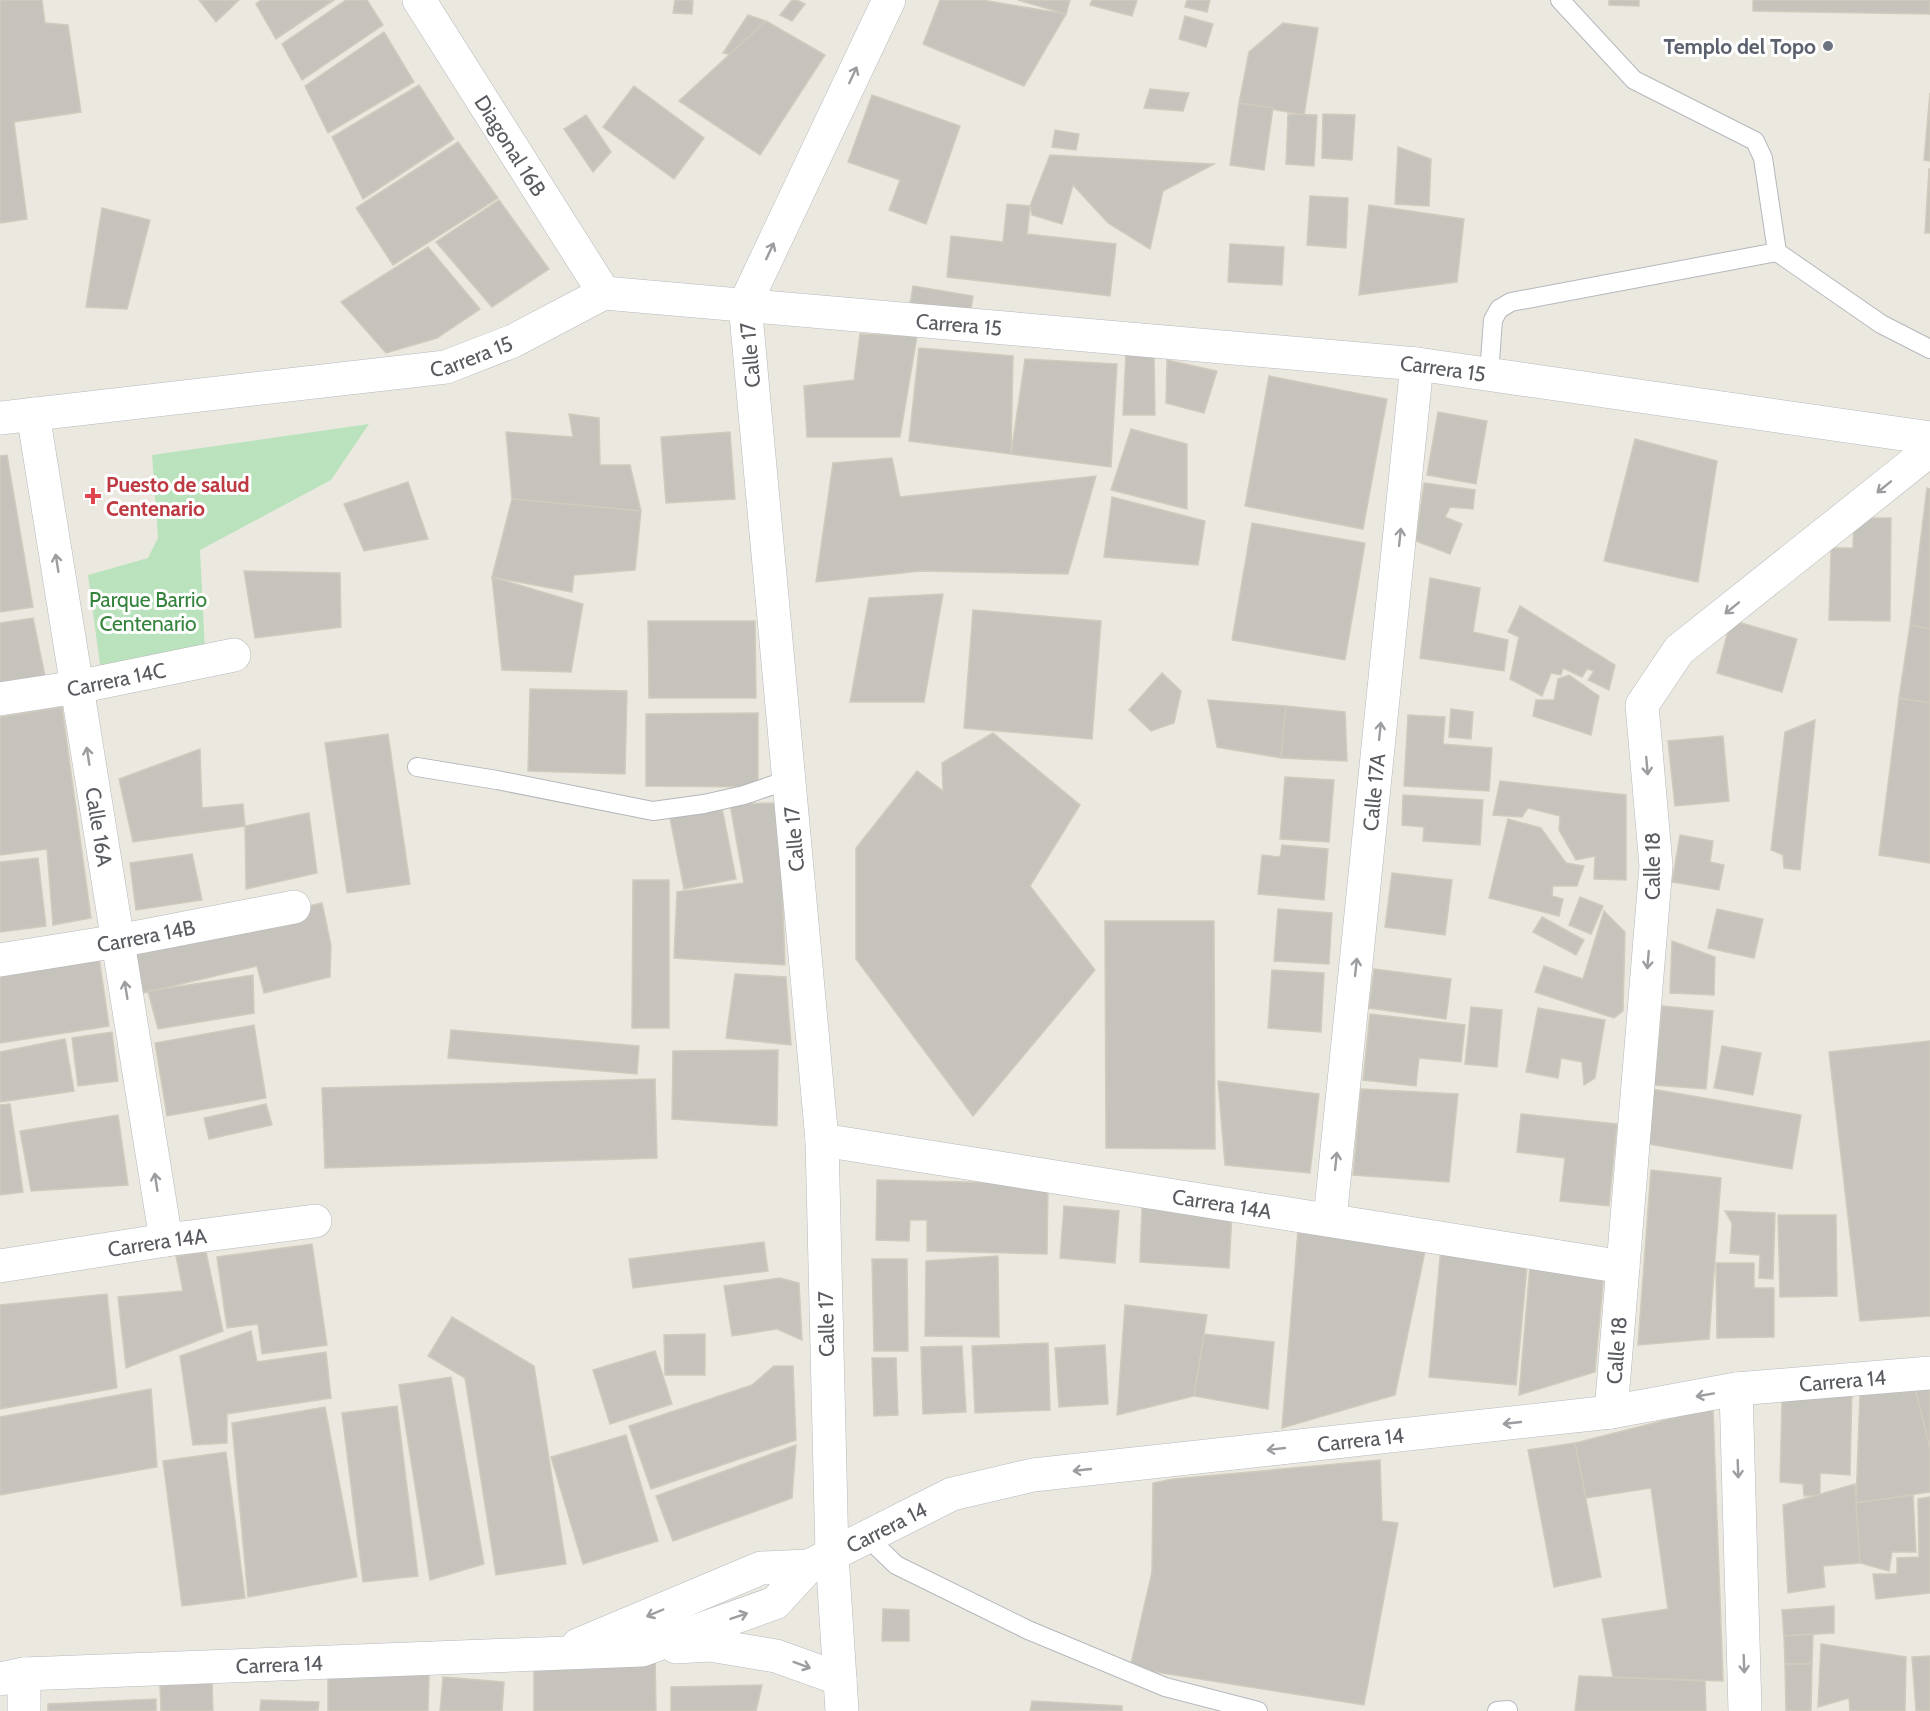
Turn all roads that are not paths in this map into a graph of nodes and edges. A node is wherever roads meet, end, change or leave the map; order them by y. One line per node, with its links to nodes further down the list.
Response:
1 (418, 0): 5 (street, Diagonal 16B)
2 (889, 0): 6 (street, Calle 17, one-way to 2)
3 (1560, 0): 4 (lane)
4 (1777, 252): 7 (lane); 9 (lane)
5 (604, 293): 6 (street, Carrera 15); 10 (street, Carrera 15)
6 (745, 304): 8 (street, Carrera 15); 18 (street, Calle 17)
7 (1930, 349)
8 (1418, 364): 9 (street, Carrera 15); 23 (street, Calle 17A, one-way to 8)
9 (1489, 374): 12 (street, Carrera 15)
10 (33, 414): 11 (street, Carrera 15); 15 (street, Calle 16A, one-way to 10)
11 (0, 418)
12 (1930, 438)
13 (1930, 450): 27 (street, Calle 18, one-way to 27)
14 (234, 655): 15 (street, Carrera 14C)
15 (77, 687): 16 (street, Carrera 14C); 20 (street, Calle 16A, one-way to 15)
16 (0, 699)
17 (417, 766): 18 (lane)
18 (788, 780): 22 (street, Calle 17)
19 (294, 907): 20 (street, Carrera 14B)
20 (118, 941): 21 (street, Carrera 14B); 25 (street, Calle 16A, one-way to 20)
21 (0, 960)
22 (822, 1140): 23 (street, Carrera 14A); 32 (street, Calle 17)
23 (1330, 1220): 27 (street, Carrera 14A)
24 (315, 1221): 25 (street, Carrera 14A)
25 (166, 1240): 26 (street, Carrera 14A)
26 (0, 1266)
27 (1623, 1267): 30 (street, Calle 18)
28 (1930, 1373): 29 (street, Carrera 14)
29 (1736, 1389): 30 (street, Carrera 14, one-way to 30); 41 (street, one-way to 41)
30 (1611, 1412): 31 (street, Carrera 14, one-way to 31)
31 (868, 1538): 32 (street, Carrera 14); 39 (lane)
32 (821, 1561): 33 (street, Carrera 14, one-way to 32); 34 (street, Carrera 14, one-way to 34); 36 (street, Calle 17)
33 (642, 1650): 34 (street, Carrera 14); 36 (street, one-way to 36)
34 (560, 1652): 35 (street, Carrera 14)
35 (12, 1677): 38 (street)
36 (841, 1695)
37 (1508, 1710): 40 (lane)
38 (24, 1711)
39 (1258, 1711)
40 (1497, 1711)
41 (1745, 1711)

